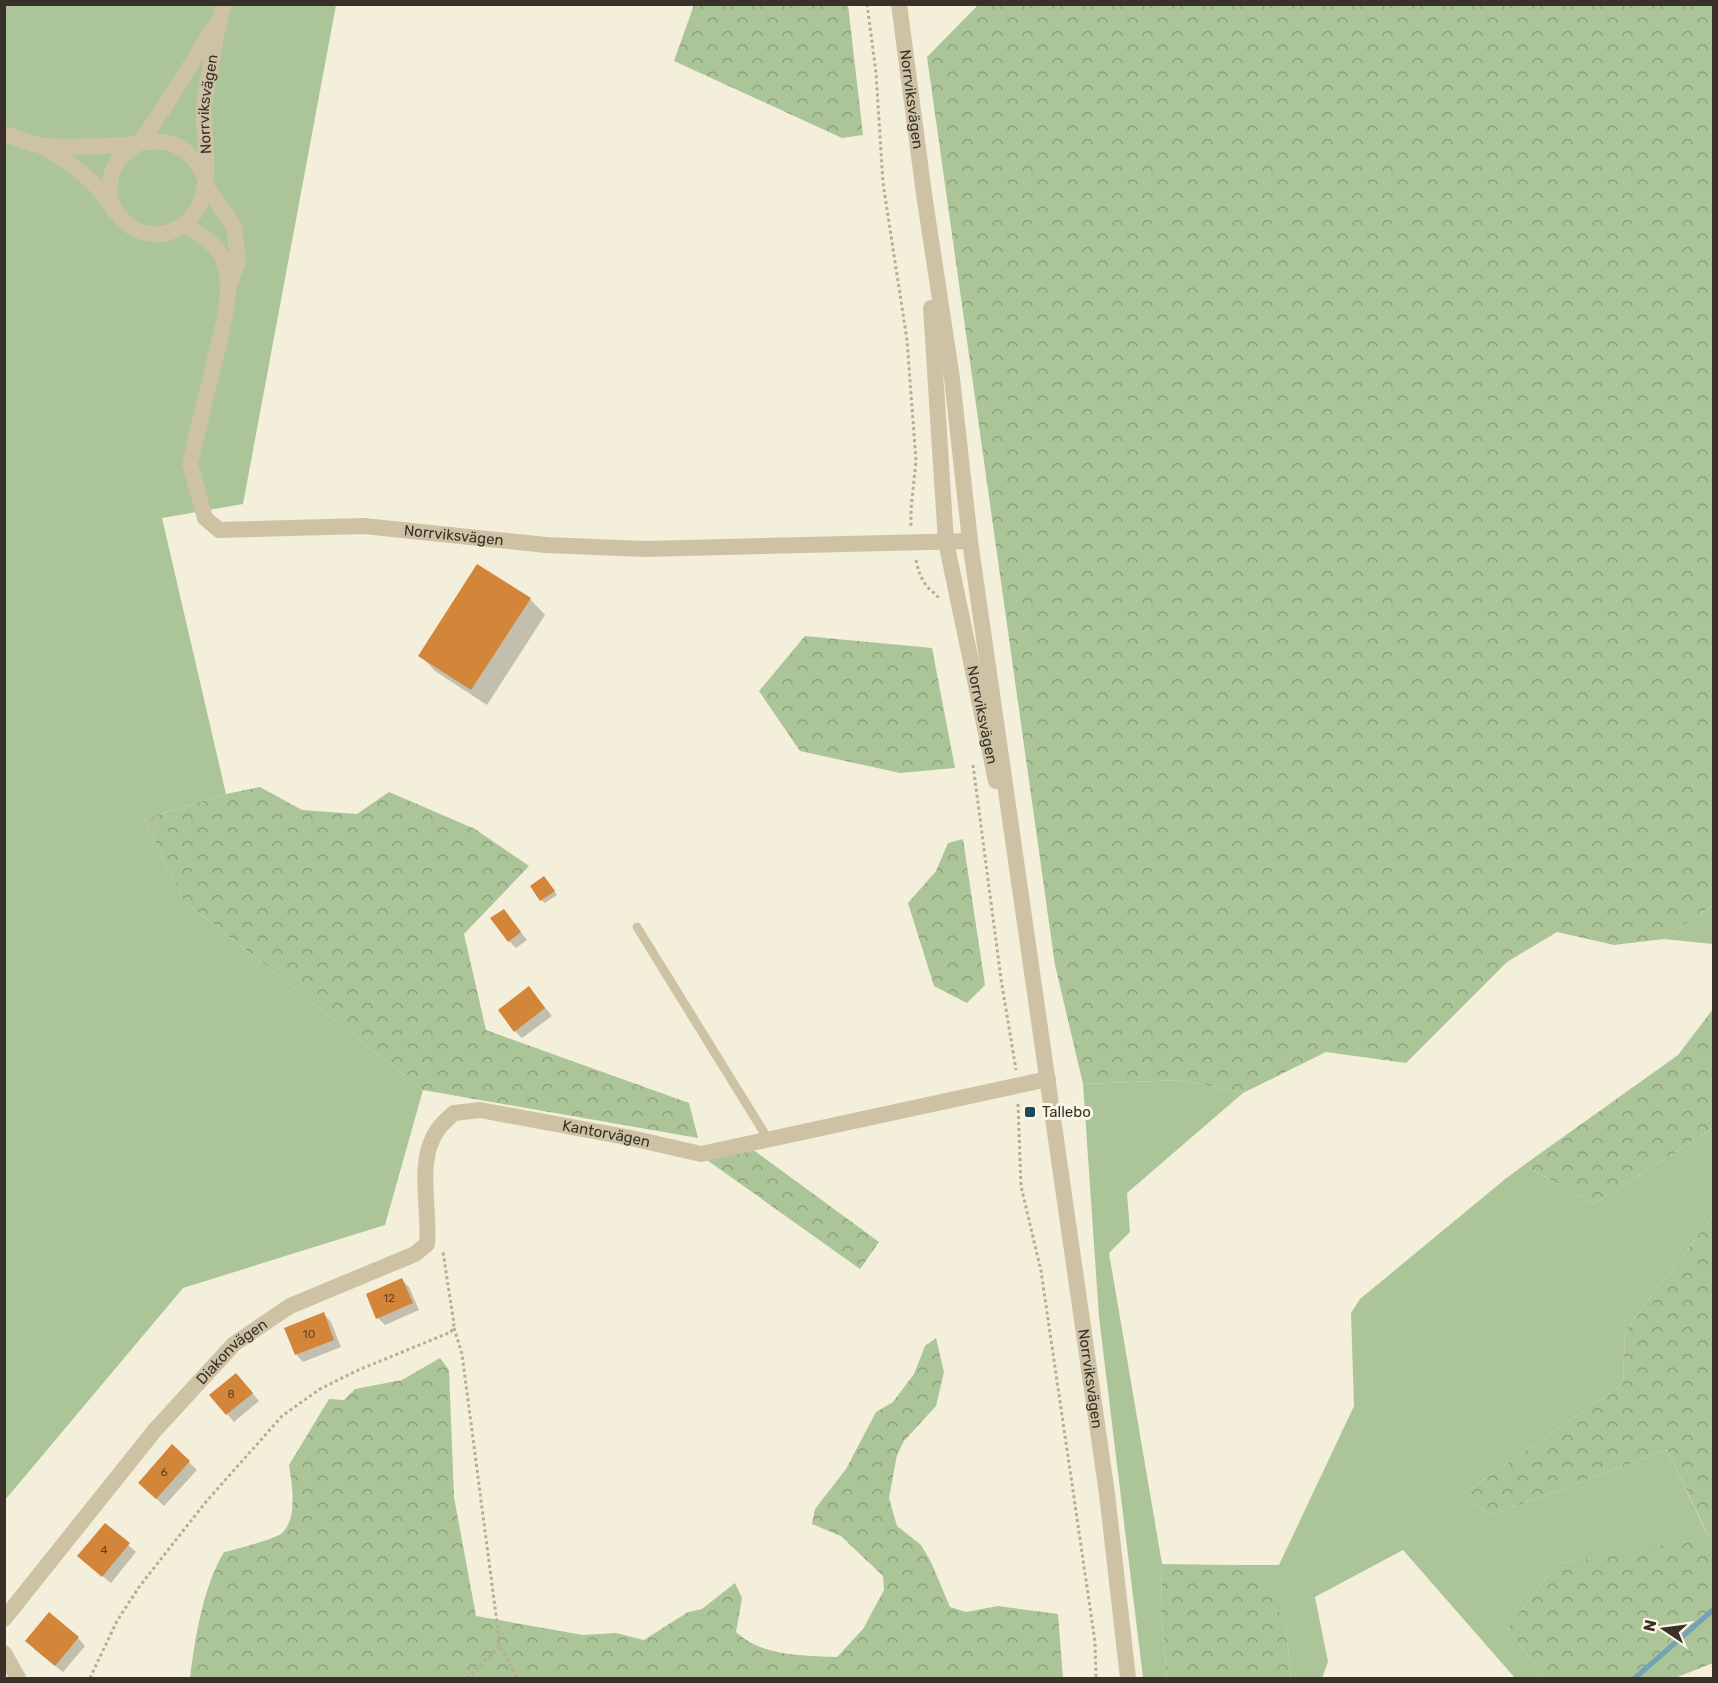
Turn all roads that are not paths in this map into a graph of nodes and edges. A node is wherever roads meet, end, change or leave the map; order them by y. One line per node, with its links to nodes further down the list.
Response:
1 (899, 4): 7 (street, Norrviksvägen)
2 (221, 12): 4 (street, Norrviksvägen); 6 (street, Norrviksvägen)
3 (4, 134): 5 (street, Norrviksvägen)
4 (138, 144): 5 (street, Norrviksvägen); 6 (street, Norrviksvägen); 8 (street, Norrviksvägen)
5 (43, 146): 8 (street, Norrviksvägen)
6 (206, 187): 9 (street, Norrviksvägen); 10 (street, Norrviksvägen)
7 (924, 194): 11 (street, Norrviksvägen); 13 (street, Norrviksvägen)
8 (113, 206): 9 (street, Norrviksvägen)
9 (182, 227): 10 (street, Norrviksvägen)
10 (229, 285): 13 (street, Norrviksvägen)
11 (951, 378): 12 (street, Norrviksvägen); 14 (street, Norrviksvägen)
12 (970, 541): 13 (street, Norrviksvägen); 14 (street, Norrviksvägen)
13 (946, 542): 15 (street, Norrviksvägen)
14 (990, 673): 15 (street, Norrviksvägen)
15 (1021, 887): 17 (street, Norrviksvägen)
16 (637, 927): 19 (lane)
17 (1047, 1079): 19 (street); 23 (street, Norrviksvägen)
18 (444, 1122): 19 (street, Kantorvägen); 20 (street, Diakonvägen)
19 (768, 1139)
20 (4, 1619)
21 (4, 1653): 22 (street)
22 (18, 1678)
23 (1128, 1678)

